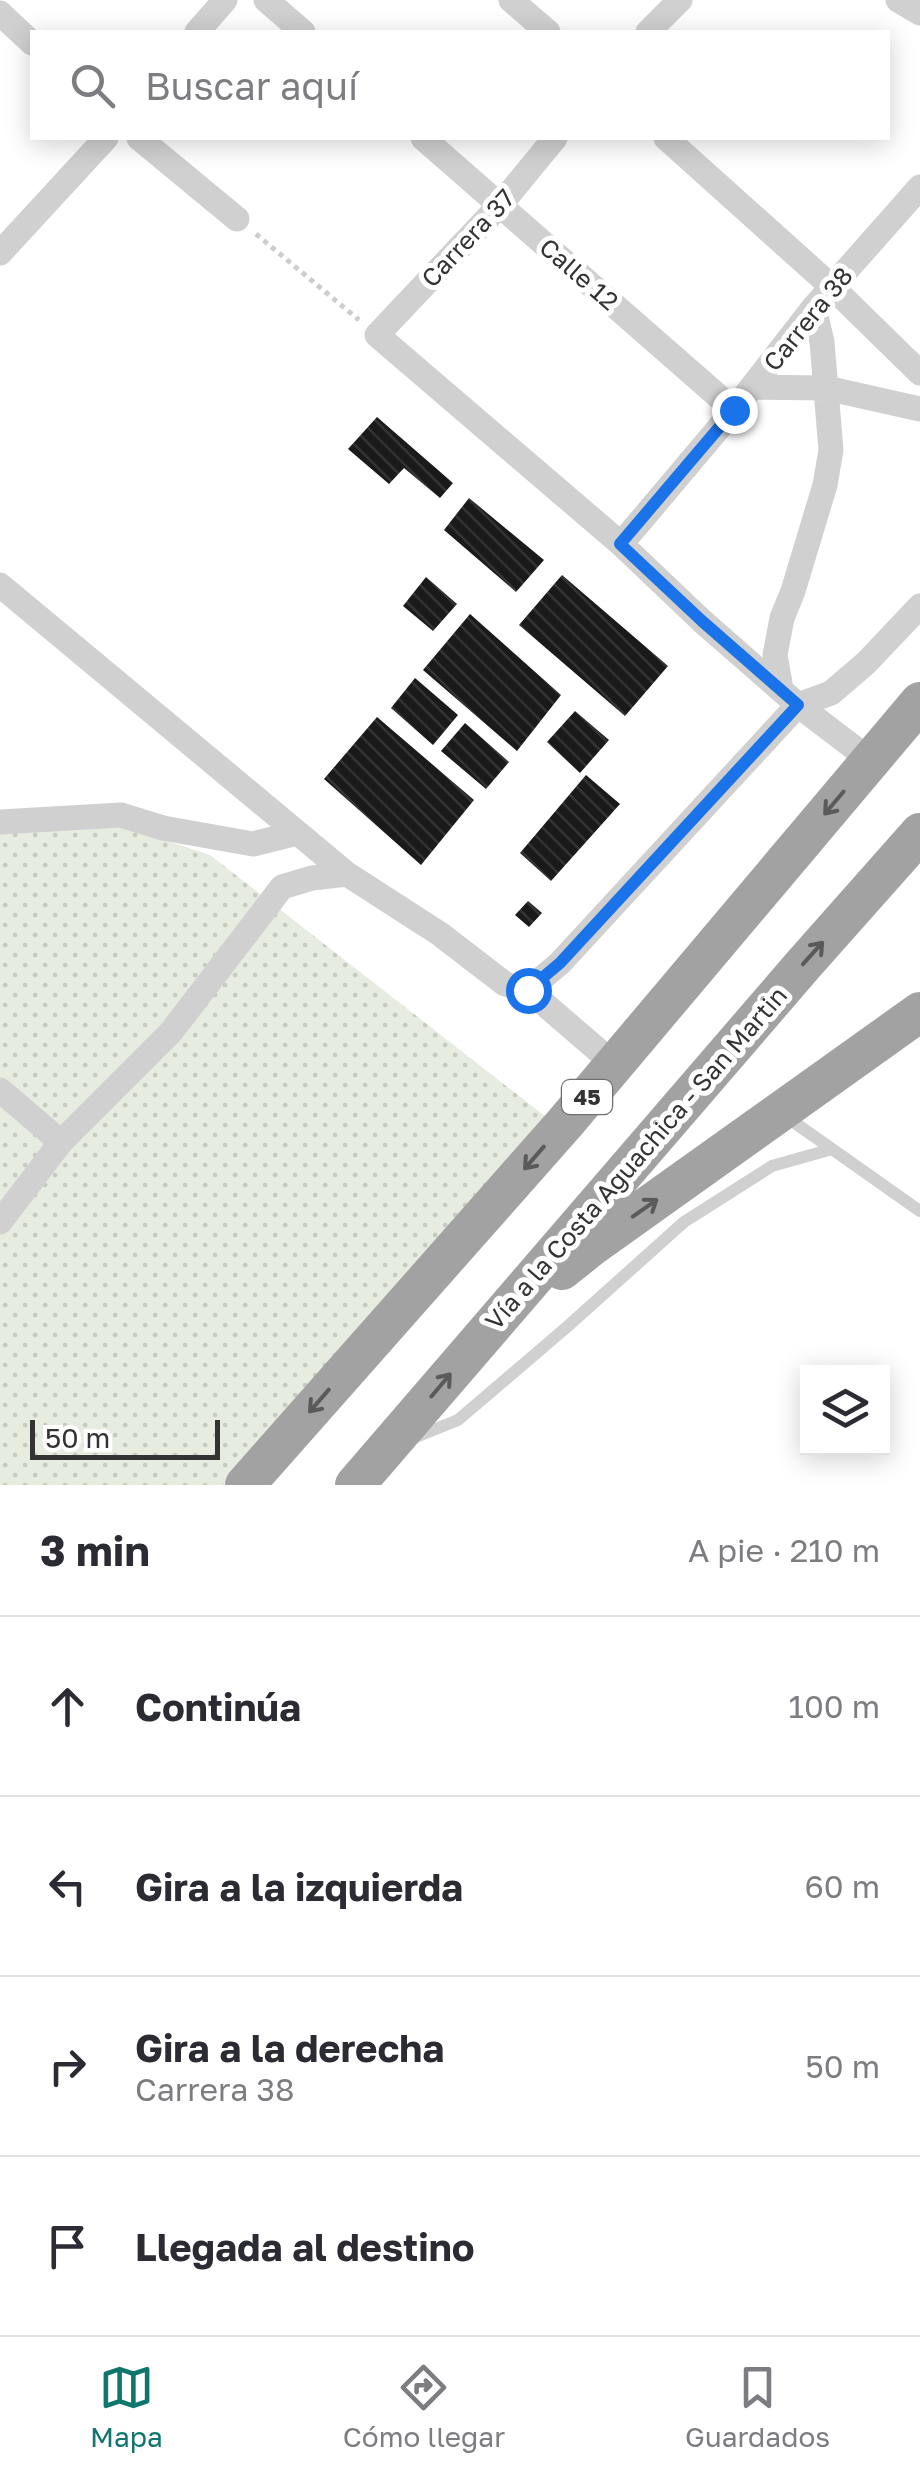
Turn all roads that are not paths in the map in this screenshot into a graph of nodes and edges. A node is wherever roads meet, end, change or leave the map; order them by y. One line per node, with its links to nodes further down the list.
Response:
1 (225, 0): 8 (street)
2 (266, 0): 9 (street)
3 (511, 0): 10 (street)
4 (680, 0): 11 (street)
5 (898, 0): 6 (street)
6 (920, 13)
7 (0, 14): 12 (street)
8 (199, 30)
9 (301, 30)
10 (546, 30)
11 (650, 30)
12 (30, 41)
13 (104, 140): 21 (street)
14 (141, 140): 20 (street)
15 (426, 140): 19 (street, Calle 12)
16 (553, 140): 19 (street, Carrera 37)
17 (668, 140): 22 (street)
18 (920, 187): 22 (street, Carrera 38)
19 (500, 204): 28 (street, Calle 12); 29 (street, Carrera 37)
20 (238, 219)
21 (0, 252)
22 (832, 287): 23 (street, Carrera 38); 24 (street)
23 (814, 307): 25 (street, Carrera 38); 26 (street)
24 (920, 373)
25 (752, 387): 26 (street); 28 (street, Carrera 38)
26 (826, 388): 27 (street); 32 (street)
27 (920, 409)
28 (734, 410): 29 (street, Carrera 38)
29 (620, 544): 32 (street)
30 (0, 585): 36 (street)
31 (920, 606): 32 (street)
32 (789, 697): 34 (street); 39 (street)
33 (920, 702): 34 (highway, 45)
34 (870, 760): 41 (highway, 45, one-way to 41)
35 (0, 822): 36 (street)
36 (297, 833): 38 (street)
37 (920, 833): 48 (highway, Vía a la Costa Aguachica - San Martin, one-way to 37)
38 (347, 874): 39 (street); 44 (street)
39 (528, 990): 41 (street)
40 (920, 1012): 43 (highway)
41 (614, 1064): 50 (highway, 45, one-way to 50)
42 (0, 1090): 44 (street)
43 (780, 1112): 45 (lane); 48 (highway, one-way to 43)
44 (60, 1142): 47 (street)
45 (832, 1149): 46 (lane); 49 (lane)
46 (920, 1211)
47 (0, 1222)
48 (485, 1333): 49 (highway, Vía a la Costa Aguachica - San Martin, one-way to 48)
49 (386, 1450): 51 (highway, Vía a la Costa Aguachica - San Martin)
50 (245, 1485)
51 (354, 1485)

